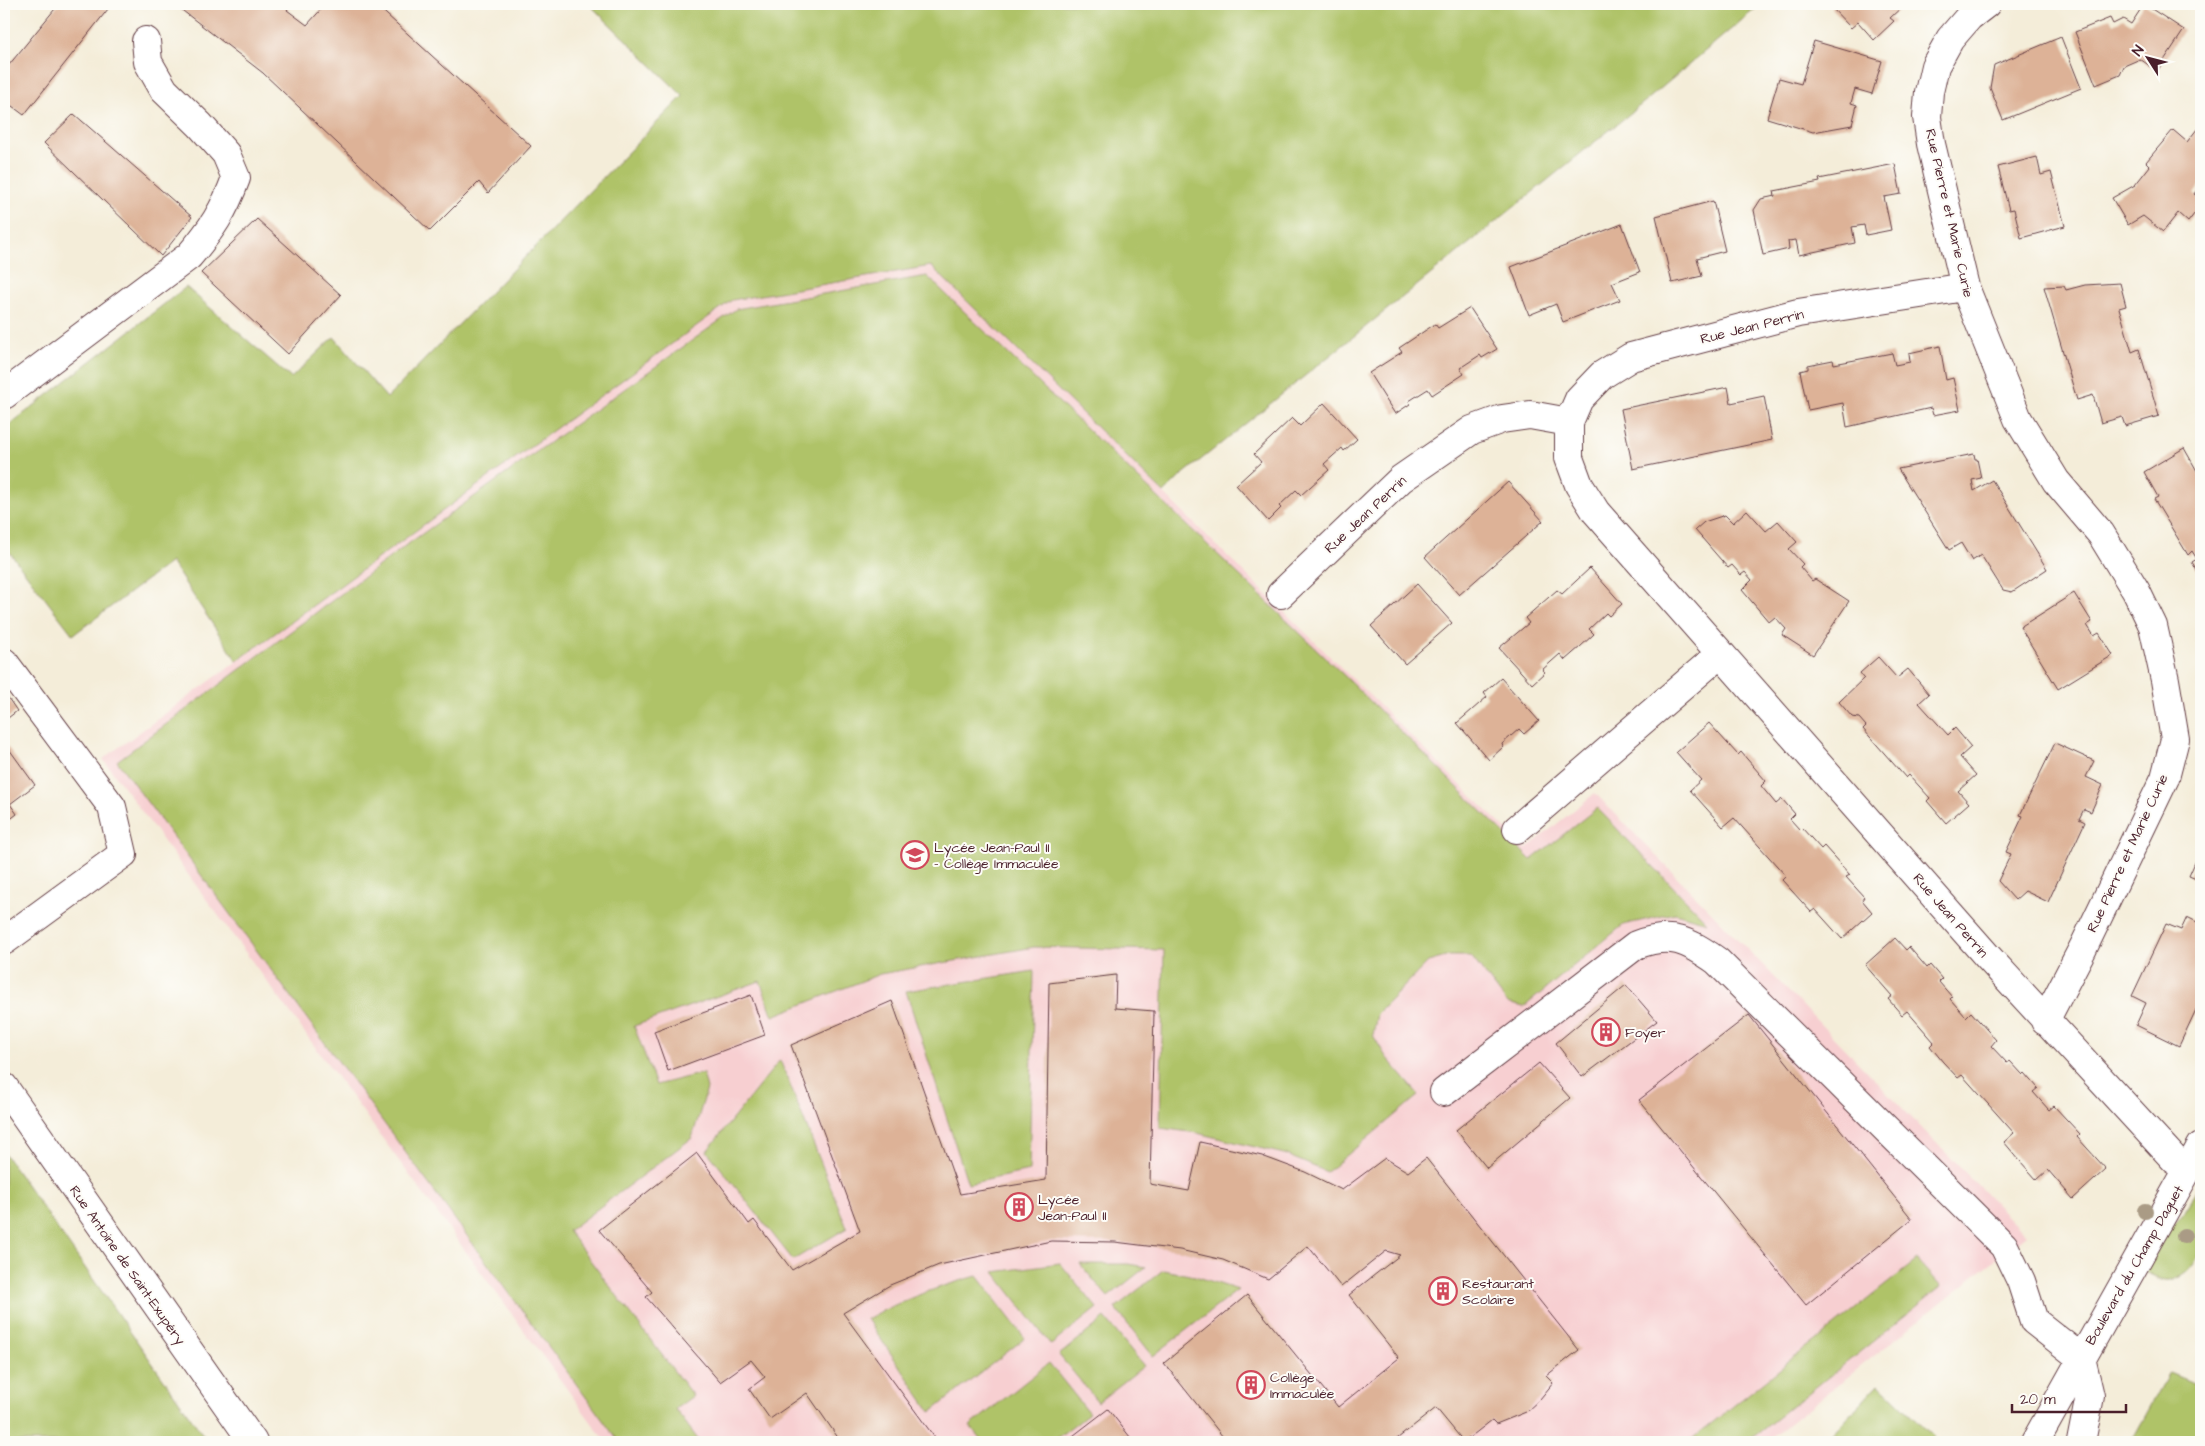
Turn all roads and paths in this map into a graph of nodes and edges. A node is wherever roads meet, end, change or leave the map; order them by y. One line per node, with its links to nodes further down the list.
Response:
1 (1986, 4): 3 (street, Rue Pierre et Marie Curie)
2 (146, 42): 4 (street)
3 (1965, 287): 5 (street, Rue Jean Perrin); 11 (street, Rue Pierre et Marie Curie)
4 (4, 395)
5 (1569, 422): 6 (street, Rue Jean Perrin); 7 (street, Rue Jean Perrin)
6 (1281, 594)
7 (1720, 654): 9 (street); 11 (street, Rue Jean Perrin)
8 (4, 662): 10 (street)
9 (1517, 829)
10 (4, 941)
11 (2045, 1020): 14 (street, Rue Jean Perrin)
12 (4, 1087): 16 (street, Rue Antoine de Saint-Exupéry)
13 (1444, 1092): 15 (street)
14 (2195, 1158): 15 (street, Boulevard du Champ Daguet)
15 (2081, 1358): 17 (street, Boulevard du Champ Daguet); 18 (street, Boulevard du Champ Daguet)
16 (253, 1442)
17 (2035, 1442)
18 (2081, 1442)

